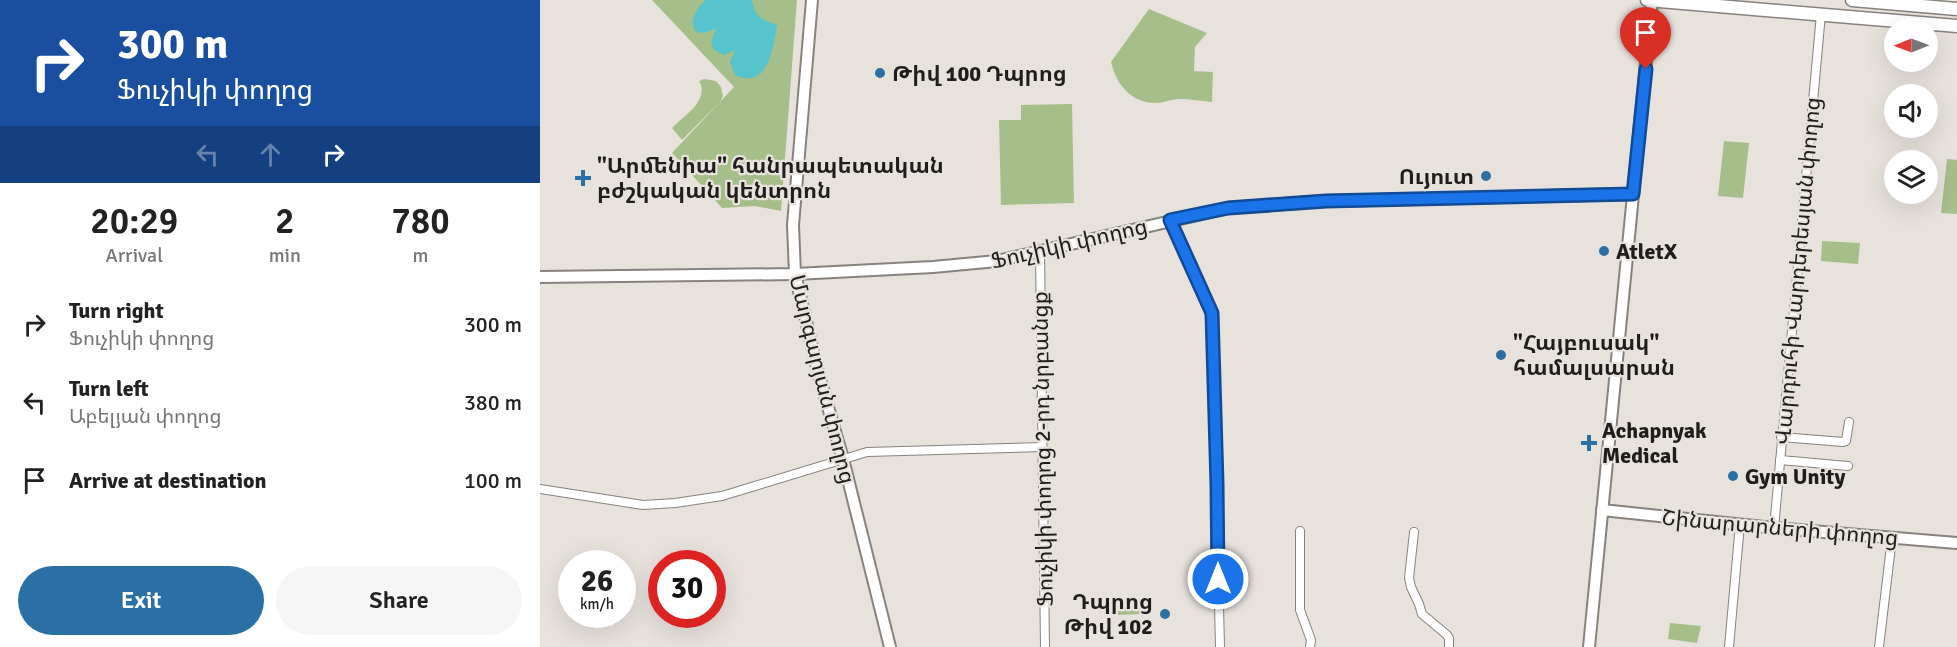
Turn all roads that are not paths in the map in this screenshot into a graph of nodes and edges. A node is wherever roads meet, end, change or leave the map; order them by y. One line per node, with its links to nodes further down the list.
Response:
1 (806, 0): 12 (main road, Մարգարյան փողոց)
2 (812, 0): 12 (main road, Մարգարյան փողոց)
3 (1647, 0): 4 (main road)
4 (1652, 0): 7 (main road); 9 (main road)
5 (1852, 0): 6 (main road)
6 (1957, 9)
7 (1821, 14): 8 (main road); 15 (street, Վարդուհի Վարդերեսյան փողոց)
8 (1957, 26)
9 (1633, 194): 10 (main road, Ֆուչիկի փողոց); 21 (main road)
10 (1170, 220): 11 (main road, Ֆուչիկի փողոց); 30 (street)
11 (1040, 251): 12 (main road, Ֆուչիկի փողոց); 16 (street, Ֆուչիկի փողոց 2-րդ նրբանցք)
12 (794, 274): 13 (main road, Ֆուչիկի փողոց); 17 (main road, Մարգարյան փողոց)
13 (540, 277)
14 (1849, 422): 15 (street)
15 (1781, 437): 18 (street, Վարդուհի Վարդերեսյան փողոց)
16 (1042, 447): 17 (street); 29 (street, Ֆուչիկի փողոց 2-րդ նրբանցք)
17 (842, 459): 20 (street); 28 (main road, Մարգարյան փողոց)
18 (1780, 460): 19 (street); 23 (street, Վարդուհի Վարդերեսյան փողոց)
19 (1848, 466)
20 (540, 489)
21 (1602, 510): 22 (main road, Շինարարների փողոց); 33 (main road)
22 (1740, 524): 23 (main road, Շինարարների փողոց); 34 (street)
23 (1774, 528): 26 (main road, Շինարարների փողոց)
24 (1300, 531): 31 (street)
25 (1414, 532): 32 (street)
26 (1892, 538): 27 (main road, Շինարարների փողոց); 35 (street)
27 (1957, 543)
28 (889, 647)
29 (1045, 647)
30 (1220, 647)
31 (1310, 647)
32 (1449, 647)
33 (1589, 647)
34 (1729, 647)
35 (1879, 647)

